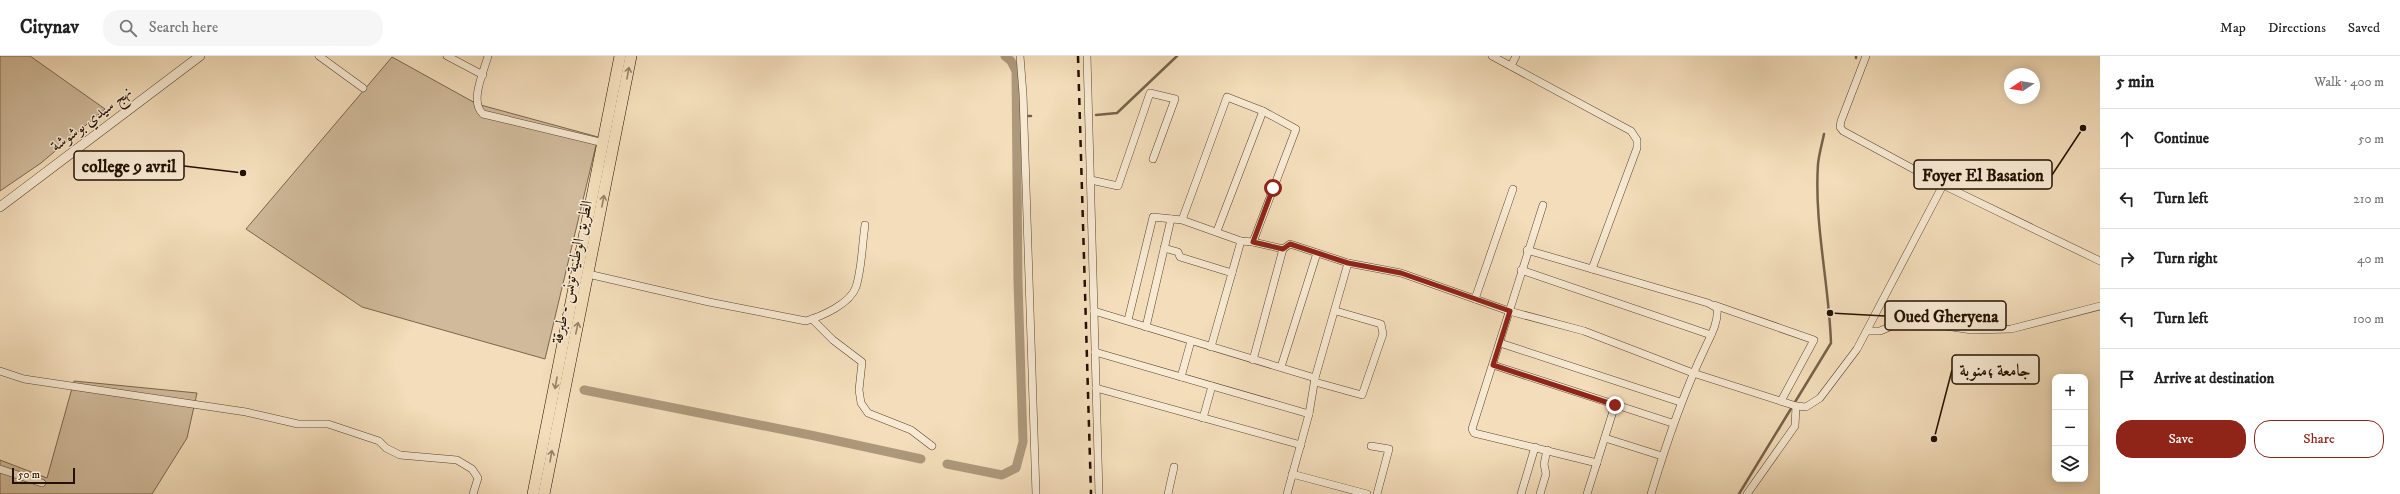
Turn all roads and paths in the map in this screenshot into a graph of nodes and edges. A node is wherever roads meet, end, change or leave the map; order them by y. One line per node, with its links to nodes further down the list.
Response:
1 (200, 56): 23 (street, نهج سيدي بوشوشة)
2 (319, 56): 14 (street)
3 (447, 56): 13 (street)
4 (488, 56): 13 (street)
5 (620, 56): 15 (main road, الطريق الوطنية تونس - طبرقة)
6 (631, 56): 15 (main road, الطريق الوطنية تونس - طبرقة, one-way to 6)
7 (1020, 56): 87 (street)
8 (1087, 56): 19 (street)
9 (1492, 56): 12 (street)
10 (1516, 56): 12 (street)
11 (1866, 56): 20 (street)
12 (1510, 66): 36 (street)
13 (483, 75): 17 (street)
14 (363, 88)
15 (616, 112): 17 (main road, الطريق الوطنية تونس - طبرقة); 39 (main road, الطريق الوطنية تونس - طبرقة, one-way to 15)
16 (1263, 112): 25 (street); 27 (street); 29 (street)
17 (604, 143): 85 (main road, الطريق الوطنية تونس - طبرقة, one-way to 85)
18 (1153, 159): 19 (street)
19 (1091, 180): 43 (street)
20 (1943, 185): 34 (street); 49 (street)
21 (1513, 189): 40 (street)
22 (1543, 205): 32 (street)
23 (0, 207)
24 (1171, 219): 25 (street); 30 (street); 47 (street)
25 (1182, 220): 27 (street)
26 (865, 225): 46 (street)
27 (1217, 231): 28 (street)
28 (1241, 241): 29 (street); 38 (street)
29 (1253, 242): 31 (street)
30 (1164, 248): 38 (street); 48 (street)
31 (1283, 249): 33 (street); 55 (street)
32 (1527, 250): 36 (street); 37 (street)
33 (1317, 253): 35 (street); 57 (street)
34 (2100, 260)
35 (1348, 263): 40 (street); 44 (street)
36 (1592, 269): 41 (street)
37 (1521, 270): 45 (street); 50 (street)
38 (1232, 273): 53 (street)
39 (588, 274): 46 (street); 86 (main road, الطريق الوطنية تونس - طبرقة, one-way to 39)
40 (1475, 299): 45 (street)
41 (1713, 305): 50 (street); 65 (street)
42 (2100, 306): 49 (street)
43 (1094, 311): 47 (street); 54 (street)
44 (1336, 311): 61 (street); 61 (street)
45 (1510, 311): 52 (street); 59 (street)
46 (812, 319): 73 (street)
47 (1128, 320): 48 (street)
48 (1146, 327): 51 (street)
49 (1867, 331): 67 (street)
50 (1711, 335): 59 (street)
51 (1191, 341): 53 (street); 60 (street)
52 (1500, 343): 56 (street); 64 (street)
53 (1212, 348): 55 (street)
54 (1095, 352): 60 (street); 63 (street)
55 (1253, 360): 57 (street)
56 (1493, 365): 66 (street); 75 (street)
57 (1281, 367): 61 (street)
58 (0, 371): 84 (street)
59 (1693, 373): 64 (street); 65 (street)
60 (1181, 377): 62 (street)
61 (1315, 380): 68 (street)
62 (1212, 386): 68 (street); 69 (street)
63 (1096, 388): 69 (street); 88 (street)
64 (1680, 402): 70 (street)
65 (1785, 402): 67 (street)
66 (1615, 405): 70 (street); 71 (street)
67 (1796, 406): 97 (street)
68 (1309, 414): 72 (street)
69 (1203, 418): 72 (street)
70 (1672, 423): 77 (street)
71 (1605, 438): 77 (street); 78 (street)
72 (1301, 445): 81 (street)
73 (932, 446)
74 (1371, 446): 92 (street)
75 (1535, 447): 76 (street); 93 (street)
76 (1547, 450): 78 (street); 94 (street)
77 (1662, 456): 96 (street)
78 (1597, 463): 95 (street)
79 (1174, 468): 89 (street)
80 (0, 469): 82 (street)
81 (1292, 474): 83 (street); 90 (street)
82 (42, 483)
83 (1338, 490): 91 (street)
84 (473, 494)
85 (533, 494)
86 (544, 494)
87 (1036, 494)
88 (1099, 494)
89 (1168, 494)
90 (1287, 494)
91 (1367, 494)
92 (1377, 494)
93 (1521, 494)
94 (1540, 494)
95 (1587, 494)
96 (1651, 494)
97 (1747, 494)

